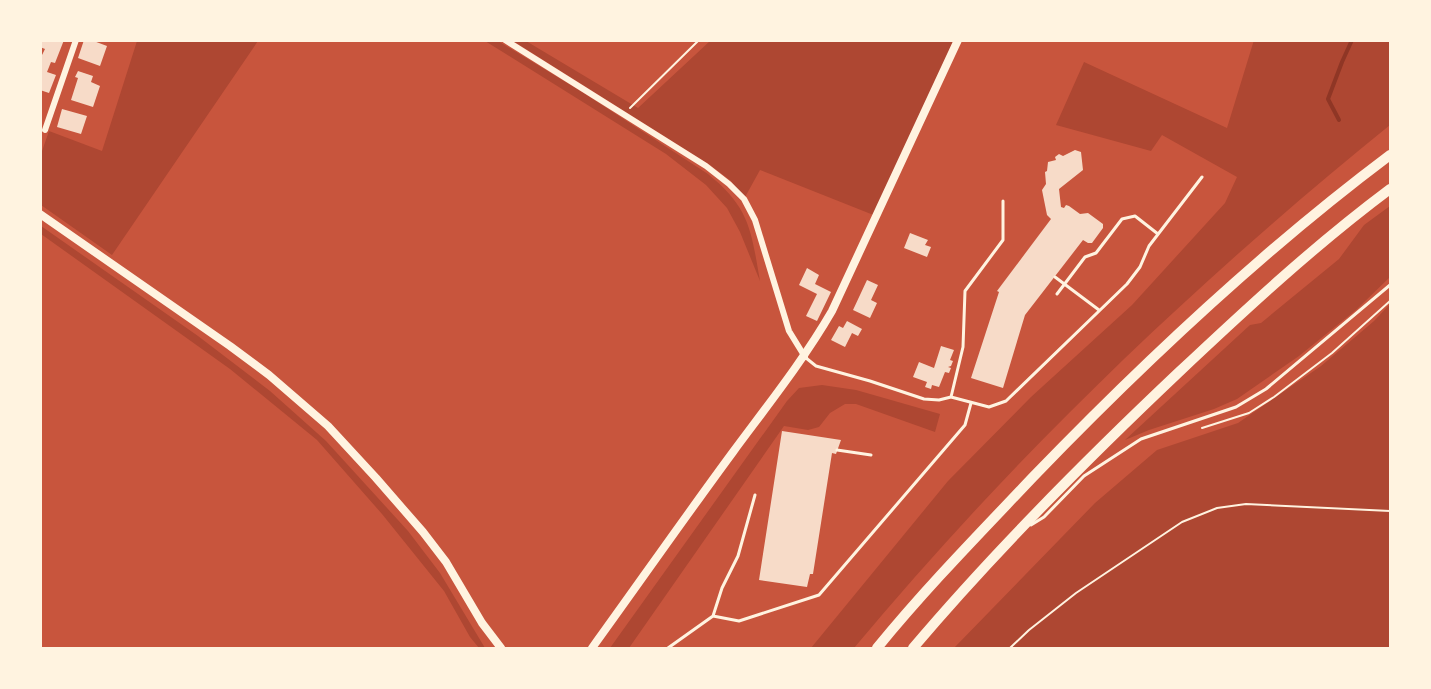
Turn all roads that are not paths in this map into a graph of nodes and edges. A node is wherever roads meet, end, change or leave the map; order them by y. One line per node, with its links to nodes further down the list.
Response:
1 (76, 40): 4 (street)
2 (505, 40): 15 (street)
3 (958, 40): 15 (main road)
4 (45, 130)
5 (1390, 155): 26 (highway)
6 (1202, 177): 10 (lane)
7 (1390, 189): 21 (highway)
8 (1003, 201): 16 (lane)
9 (40, 214): 23 (street)
10 (1158, 234): 13 (lane); 14 (lane)
11 (1055, 277): 14 (lane)
12 (1390, 285): 21 (lane)
13 (1057, 294)
14 (1099, 311): 17 (lane)
15 (804, 357): 16 (lane); 24 (main road)
16 (951, 397): 17 (lane)
17 (971, 403): 22 (lane)
18 (837, 450): 19 (lane)
19 (871, 455)
20 (755, 495): 22 (lane)
21 (1017, 533): 27 (highway)
22 (713, 616): 25 (lane)
23 (501, 648)
24 (592, 648)
25 (668, 648)
26 (877, 648)
27 (913, 648)

